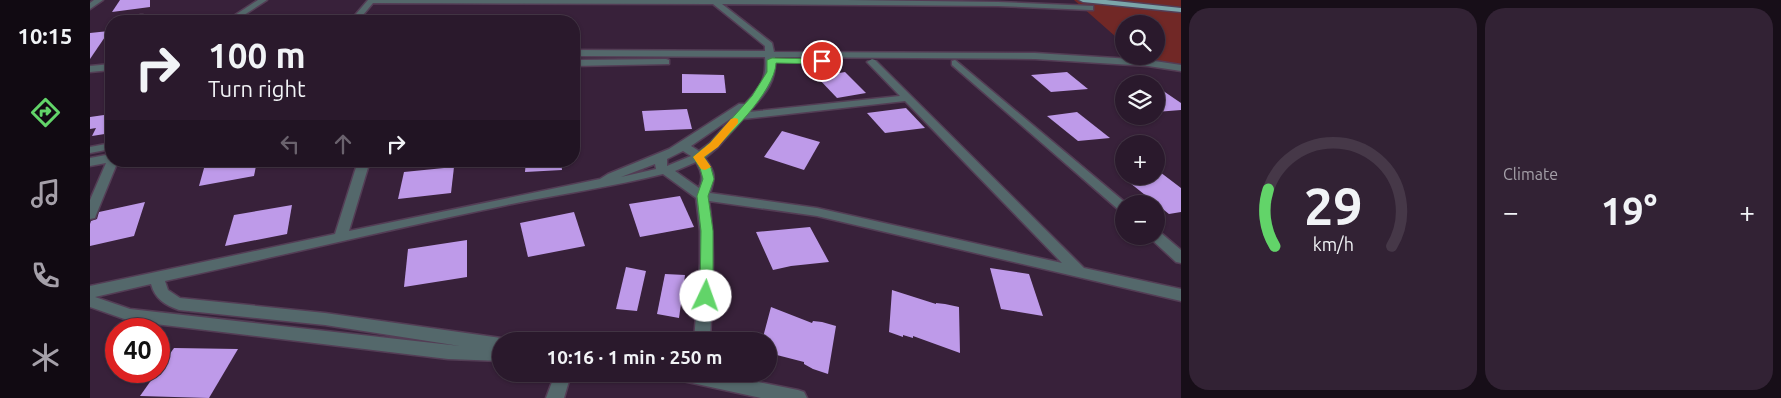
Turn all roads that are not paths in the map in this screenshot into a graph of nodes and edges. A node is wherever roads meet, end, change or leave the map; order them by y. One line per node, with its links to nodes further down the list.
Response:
1 (263, 0): 10 (street)
2 (372, 0): 5 (street); 11 (street)
3 (1083, 0): 9 (main road)
4 (1141, 0): 7 (main road)
5 (716, 1): 6 (street); 13 (street)
6 (861, 1): 8 (street)
7 (1181, 3)
8 (1090, 8)
9 (1181, 10)
10 (239, 15)
11 (359, 15)
12 (580, 53): 13 (street)
13 (771, 57): 14 (street); 16 (street); 20 (street); 23 (street)
14 (872, 62): 18 (street); 24 (street)
15 (105, 63): 17 (street)
16 (580, 63)
17 (90, 64)
18 (955, 64): 22 (street); 38 (street)
19 (105, 68): 21 (street)
20 (1181, 68)
21 (90, 69)
22 (1181, 76)
23 (756, 98): 25 (street); 26 (street)
24 (908, 98): 25 (street); 43 (street)
25 (740, 116): 30 (street)
26 (683, 146): 29 (street); 30 (street)
27 (105, 147): 28 (street)
28 (90, 150)
29 (662, 157): 35 (street); 36 (street)
30 (698, 157): 35 (street); 37 (street)
31 (105, 161): 32 (street)
32 (90, 162)
33 (109, 167): 39 (street)
34 (362, 167): 40 (street)
35 (665, 171): 36 (street); 37 (street)
36 (600, 183): 40 (street)
37 (702, 196): 43 (street); 48 (street)
38 (1115, 200)
39 (90, 215)
40 (342, 236): 44 (street)
41 (1165, 244): 42 (street)
42 (1181, 258)
43 (1079, 271): 46 (street)
44 (158, 276): 45 (street); 49 (street)
45 (90, 292)
46 (1181, 295)
47 (90, 301): 50 (street)
48 (703, 332)
49 (492, 344)
50 (492, 354)
51 (560, 382): 54 (street)
52 (720, 382): 53 (street)
53 (761, 394): 55 (street)
54 (555, 398)
55 (798, 398)

